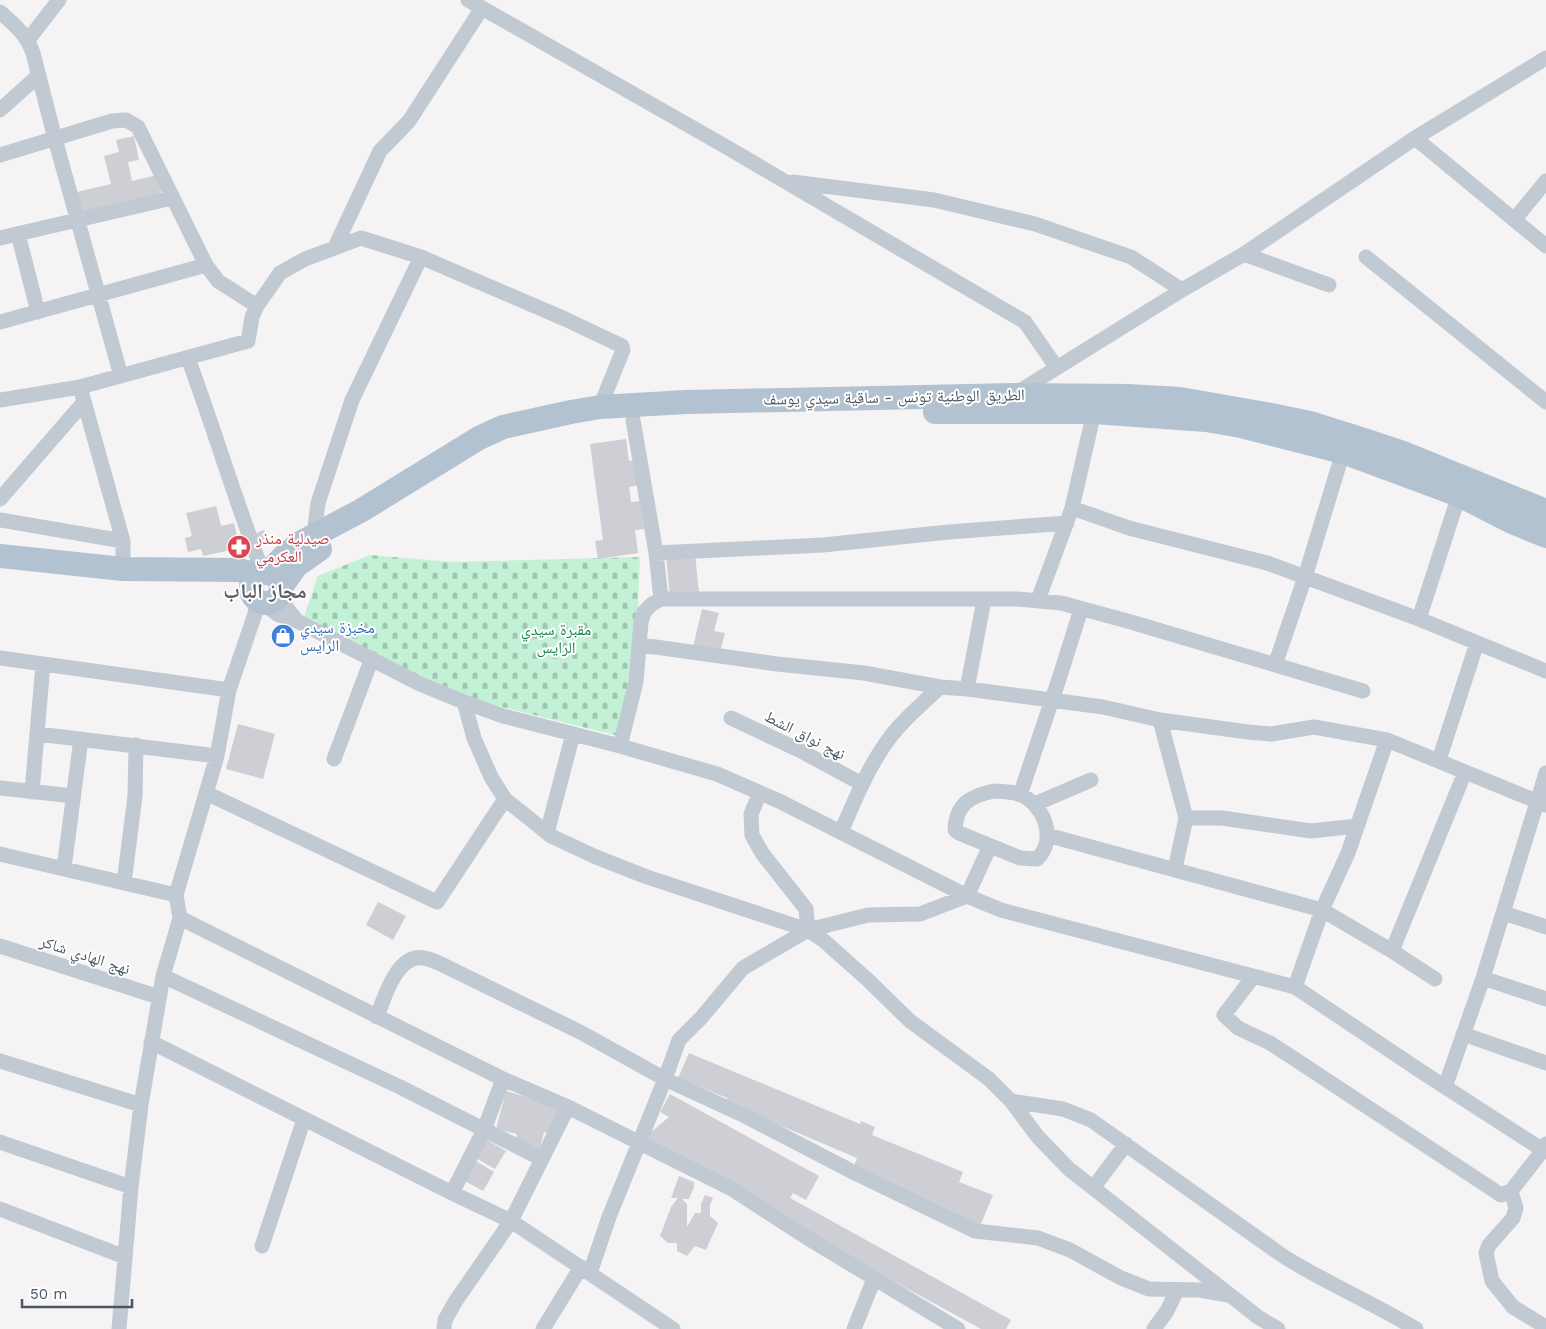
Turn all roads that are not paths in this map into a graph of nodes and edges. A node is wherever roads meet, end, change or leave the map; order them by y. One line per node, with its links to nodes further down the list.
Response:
1 (59, 0): 5 (street)
2 (468, 0): 3 (street)
3 (482, 8): 12 (street); 20 (street)
4 (0, 12): 5 (street)
5 (28, 40): 7 (street)
6 (1546, 58): 9 (street)
7 (39, 75): 8 (street); 10 (street)
8 (0, 110)
9 (1415, 138): 16 (street); 21 (street)
10 (55, 140): 11 (street); 14 (street); 15 (street)
11 (0, 155)
12 (785, 181): 26 (street); 32 (street)
13 (1546, 181): 16 (street)
14 (172, 198): 15 (street); 24 (street)
15 (77, 220): 17 (street); 27 (street)
16 (1514, 220): 19 (street)
17 (18, 234): 18 (street); 29 (street)
18 (0, 238)
19 (1546, 246)
20 (335, 247): 23 (street); 28 (street)
21 (1244, 254): 25 (street); 26 (street)
22 (1366, 257): 38 (street)
23 (421, 258): 39 (street); 49 (street)
24 (206, 265): 27 (street); 28 (street)
25 (1329, 285)
26 (1182, 290): 32 (street)
27 (99, 295): 29 (street); 33 (street)
28 (257, 306): 31 (street)
29 (38, 312): 30 (street)
30 (0, 322)
31 (188, 358): 33 (street); 57 (street)
32 (1057, 368): 35 (street)
33 (121, 376): 34 (street)
34 (80, 387): 36 (street); 37 (street)
35 (1014, 395): 39 (main road, الطريق الوطنية تونس - ساقية سيدي يوسف); 45 (main road, الطريق الوطنية تونس - ساقية سيدي يوسف)
36 (0, 400)
37 (84, 402): 44 (street); 51 (street)
38 (1546, 402)
39 (600, 407): 49 (main road, الطريق الوطنية تونس - ساقية سيدي يوسف)
40 (1094, 412): 41 (main road, الطريق الوطنية تونس - ساقية سيدي يوسف); 42 (main road, الطريق الوطنية تونس - ساقية سيدي يوسف); 46 (street)
41 (633, 420): 52 (street); 57 (main road, الطريق الوطنية تونس - ساقية سيدي يوسف)
42 (1343, 452): 43 (main road, الطريق الوطنية تونس - ساقية سيدي يوسف); 56 (street)
43 (1459, 495): 50 (main road, الطريق الوطنية تونس - ساقية سيدي يوسف); 62 (street)
44 (0, 499)
45 (1542, 507)
46 (1072, 508): 48 (street); 56 (street)
47 (0, 520): 51 (street)
48 (1067, 523): 52 (street); 60 (street)
49 (314, 536): 57 (main road, الطريق الوطنية تونس - ساقية سيدي يوسف)
50 (1546, 536)
51 (123, 541): 54 (street)
52 (656, 553): 58 (street)
53 (0, 556): 54 (main road)
54 (123, 569): 57 (main road)
55 (0, 571): 57 (main road)
56 (1305, 578): 62 (street); 68 (street)
57 (265, 587): 66 (street); 72 (street)
58 (661, 599): 59 (street); 64 (street)
59 (984, 600): 60 (street); 71 (street)
60 (1038, 600): 61 (street)
61 (1080, 608): 68 (street); 74 (street)
62 (1419, 619): 63 (street)
63 (1476, 642): 69 (street); 86 (street)
64 (640, 645): 70 (street); 83 (street)
65 (0, 658): 67 (street)
66 (372, 658): 75 (street); 85 (street)
67 (43, 664): 72 (street); 78 (street)
68 (1275, 665): 73 (street)
69 (1546, 671)
70 (940, 687): 71 (street); 90 (street)
71 (966, 689): 74 (street)
72 (230, 690): 84 (street)
73 (1363, 690)
74 (1051, 700): 77 (street); 95 (street)
75 (464, 702): 79 (street); 97 (street)
76 (731, 718): 90 (street, نهج نواق الشط)
77 (1160, 720): 81 (street); 100 (street)
78 (38, 734): 80 (street); 92 (street)
79 (573, 734): 83 (street); 102 (street)
80 (81, 739): 82 (street); 96 (street)
81 (1388, 740): 86 (street); 101 (street)
82 (136, 745): 84 (street); 109 (street)
83 (620, 746): 94 (street)
84 (217, 756): 93 (street)
85 (334, 760)
86 (1439, 760): 87 (street)
87 (1465, 772): 98 (street); 118 (street)
88 (1546, 772): 98 (street)
89 (1090, 780): 99 (street)
90 (862, 784): 103 (street)
91 (0, 788): 92 (street)
92 (32, 792): 96 (street)
93 (206, 793): 97 (street); 110 (street)
94 (760, 793): 103 (street); 116 (street)
95 (1020, 795): 99 (street); 105 (street)
96 (74, 796): 107 (street)
97 (505, 799): 102 (street)
98 (1542, 803): 113 (street)
99 (1035, 804): 104 (street)
100 (1186, 818): 101 (street); 108 (street)
101 (1357, 826): 112 (street)
102 (546, 832): 116 (street)
103 (841, 832): 111 (street)
104 (1048, 835): 105 (street); 108 (street)
105 (990, 846): 111 (street)
106 (0, 854): 107 (street)
107 (64, 868): 109 (street)
108 (1175, 869): 112 (street)
109 (124, 882): 110 (street)
110 (176, 895): 114 (street)
111 (967, 896): 116 (street); 120 (street)
112 (1322, 910): 118 (street); 123 (street)
113 (1504, 913): 115 (street); 121 (street)
114 (180, 918): 119 (street); 126 (street)
115 (1546, 927)
116 (808, 930): 132 (street); 134 (street)
117 (0, 946): 124 (street, نهج الهادي شاكر)
118 (1392, 951): 122 (street)
119 (163, 976): 124 (street); 138 (street)
120 (1253, 977): 123 (street); 146 (street)
121 (1483, 978): 125 (street); 127 (street)
122 (1435, 979)
123 (1295, 987): 133 (street)
124 (160, 998): 128 (street)
125 (1546, 999)
126 (377, 1017): 131 (street); 132 (street)
127 (1463, 1034): 130 (street); 133 (street)
128 (151, 1042): 135 (street); 137 (street)
129 (0, 1061): 135 (street)
130 (1546, 1063)
131 (503, 1079): 136 (street); 138 (street)
132 (665, 1079): 140 (street); 154 (street)
133 (1444, 1087): 142 (street)
134 (1011, 1100): 141 (street); 145 (street)
135 (141, 1105): 144 (street)
136 (568, 1107): 140 (street); 143 (street)
137 (304, 1118): 147 (street); 150 (street)
138 (484, 1130): 143 (street); 147 (street)
139 (0, 1142): 144 (street)
140 (639, 1142): 152 (street); 153 (street)
141 (1126, 1144): 145 (street); 166 (street)
142 (1545, 1149): 146 (street)
143 (542, 1159): 149 (street)
144 (130, 1187): 151 (street)
145 (1093, 1188): 155 (street)
146 (1511, 1191): 157 (street)
147 (452, 1193): 149 (street)
148 (0, 1209): 151 (street)
149 (511, 1221): 152 (street); 159 (street)
150 (262, 1246)
151 (125, 1257): 158 (street)
152 (585, 1270): 156 (street); 160 (street)
153 (874, 1278): 162 (street); 163 (street)
154 (1177, 1290): 155 (street); 164 (street)
155 (1230, 1295): 165 (street)
156 (650, 1323): 161 (street)
157 (1546, 1327)
158 (119, 1329)
159 (444, 1329)
160 (543, 1329)
161 (673, 1329)
162 (854, 1329)
163 (958, 1329)
164 (1154, 1329)
165 (1278, 1329)
166 (1416, 1329)

